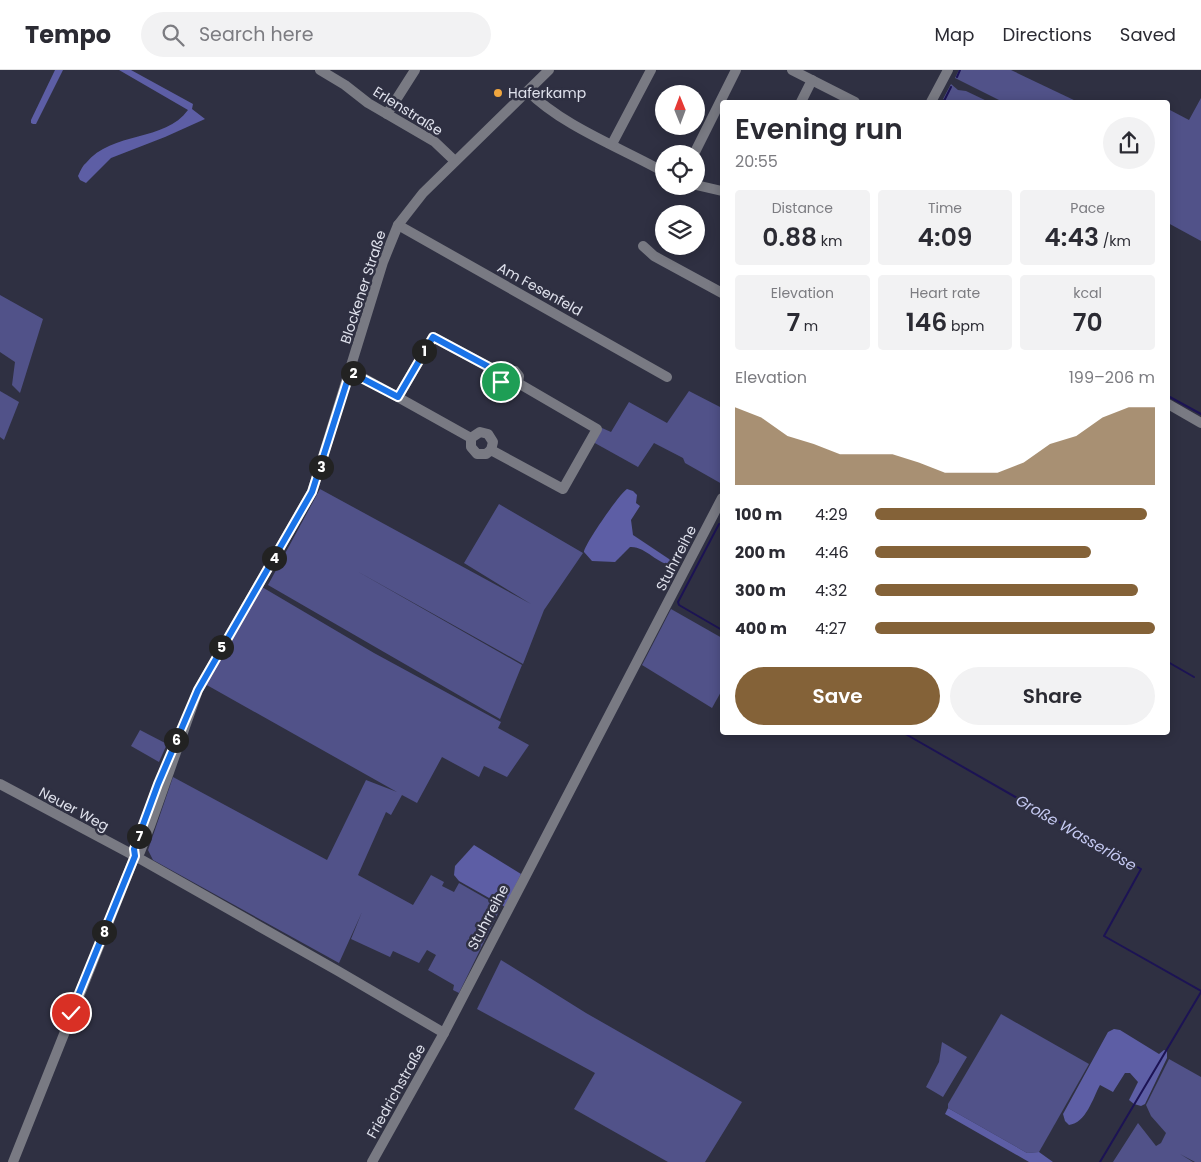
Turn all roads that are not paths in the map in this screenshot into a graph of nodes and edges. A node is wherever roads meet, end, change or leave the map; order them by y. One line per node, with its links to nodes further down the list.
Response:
1 (320, 70): 15 (street, Erlenstraße)
2 (415, 70): 15 (street)
3 (549, 70): 9 (street, Blockener Straße)
4 (651, 70): 16 (street)
5 (736, 70): 10 (street)
6 (792, 70): 8 (street)
7 (948, 70): 13 (street)
8 (812, 80): 11 (street); 12 (street)
9 (528, 91): 16 (street); 18 (street, Blockener Straße)
10 (721, 100)
11 (802, 100)
12 (851, 100)
13 (932, 100)
14 (720, 102): 17 (street)
15 (387, 114): 18 (street, Erlenstraße)
16 (612, 144): 19 (street)
17 (698, 145)
18 (455, 161): 22 (street, Blockener Straße)
19 (655, 167)
20 (705, 187): 21 (street)
21 (720, 191)
22 (398, 225): 25 (street, Blockener Straße); 26 (street, Am Fesenfeld)
23 (643, 246): 24 (street)
24 (720, 292)
25 (350, 372): 27 (street); 34 (street, Blockener Straße)
26 (667, 377)
27 (398, 397): 30 (street); 31 (street)
28 (1170, 405): 29 (street)
29 (1201, 423)
30 (471, 438): 31 (street); 31 (street)
31 (491, 450)
32 (720, 502): 35 (street, Stuhrreihe)
33 (0, 784): 34 (street, Neuer Weg)
34 (135, 856): 35 (street); 36 (street, Blockener Straße)
35 (444, 1033): 37 (street, Friedrichstraße)
36 (13, 1162)
37 (372, 1162)

